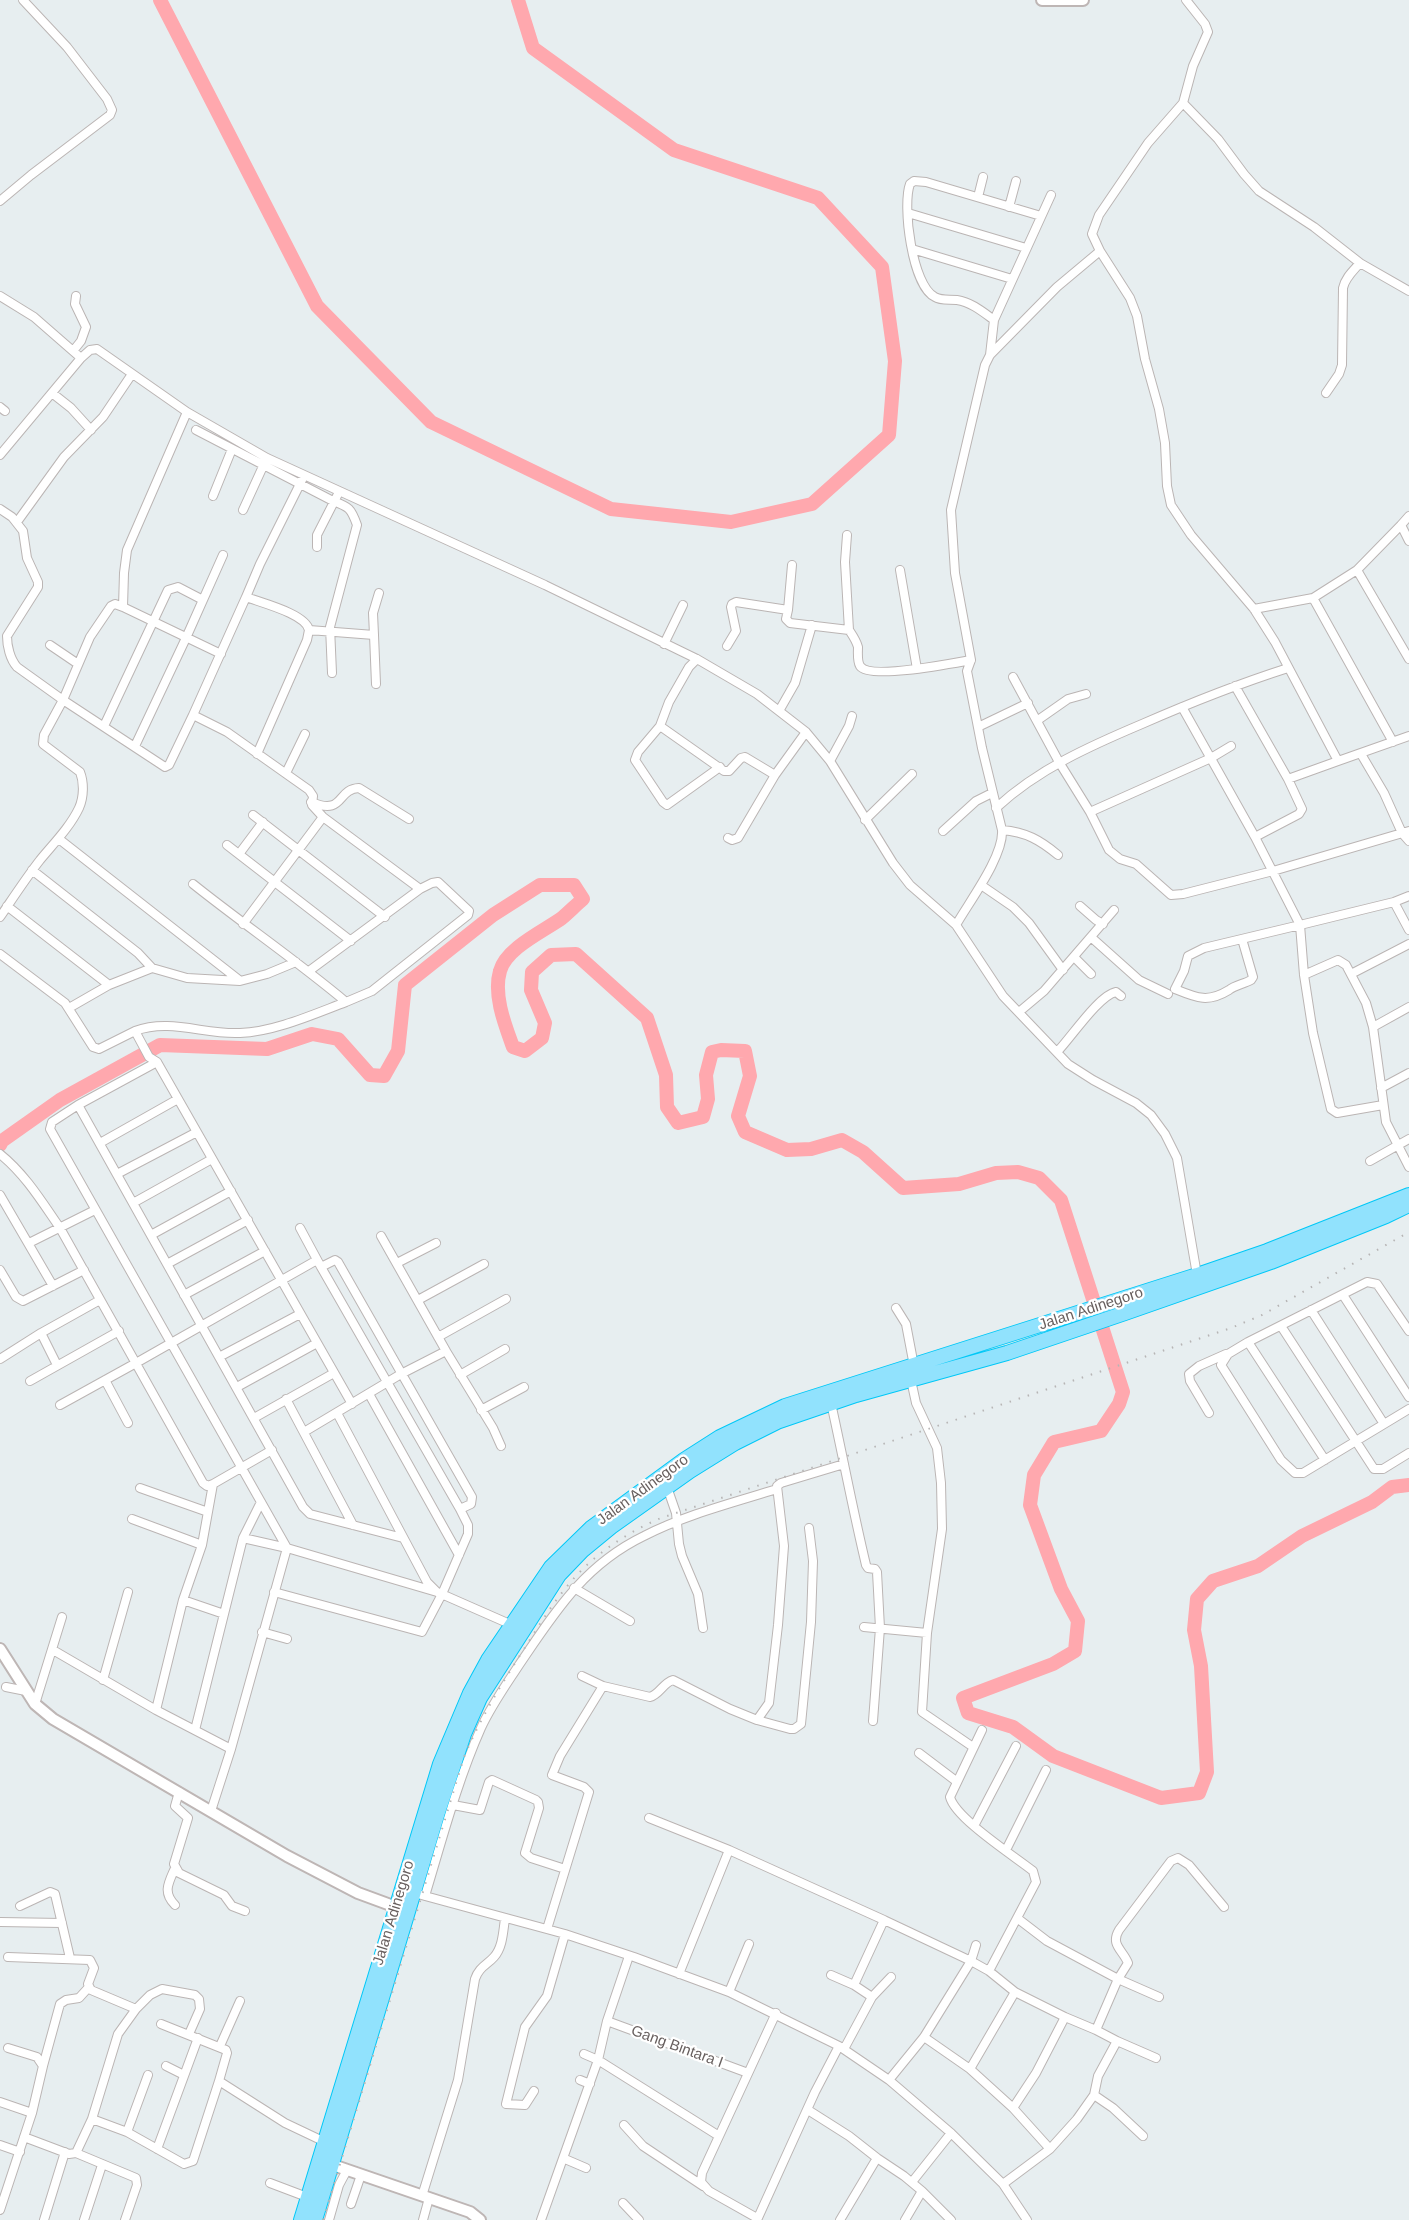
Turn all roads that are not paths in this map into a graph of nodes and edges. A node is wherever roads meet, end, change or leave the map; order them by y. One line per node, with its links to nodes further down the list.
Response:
1 (23, 0): 10 (street)
2 (1042, 0): 3 (street)
3 (1083, 0)
4 (1186, 0): 5 (street)
5 (1183, 103): 16 (street); 17 (street)
6 (983, 177): 9 (street)
7 (1016, 181): 11 (street)
8 (1051, 195): 13 (street)
9 (978, 197): 11 (street); 12 (street)
10 (0, 201)
11 (1009, 207): 13 (street)
12 (908, 213): 14 (street); 15 (street)
13 (1041, 216): 14 (street)
14 (1026, 248): 18 (street)
15 (912, 249): 18 (street); 22 (street)
16 (1100, 251): 24 (street); 58 (street)
17 (1360, 263): 19 (street); 28 (street)
18 (1012, 279): 22 (street)
19 (1409, 291)
20 (0, 296): 23 (street)
21 (76, 296): 23 (street)
22 (994, 320): 24 (street)
23 (73, 351): 25 (street)
24 (990, 355): 73 (street)
25 (81, 358): 26 (street); 27 (street)
26 (132, 374): 29 (street); 30 (street)
27 (52, 393): 30 (street); 33 (street)
28 (1326, 393)
29 (187, 412): 34 (street); 57 (street)
30 (91, 430): 43 (street)
31 (196, 430): 32 (street)
32 (232, 449): 34 (street); 38 (street)
33 (0, 454)
34 (265, 462): 35 (street); 36 (street); 41 (street)
35 (304, 476): 36 (street); 37 (street)
36 (300, 484): 39 (street); 53 (street)
37 (339, 492): 39 (street); 67 (street)
38 (213, 496)
39 (333, 501): 47 (street); 64 (street)
40 (0, 509): 43 (street)
41 (243, 510)
42 (1409, 516): 44 (street)
43 (17, 522): 82 (street)
44 (1401, 525): 46 (street); 51 (street)
45 (848, 535): 63 (street)
46 (1409, 541)
47 (317, 547)
48 (223, 555): 55 (street)
49 (792, 565): 59 (street)
50 (900, 570): 76 (street)
51 (1357, 570): 54 (street); 72 (street)
52 (379, 593): 65 (street)
53 (246, 597): 62 (street); 70 (street)
54 (1313, 598): 58 (street); 95 (street)
55 (203, 600): 60 (street); 66 (street)
56 (683, 604): 67 (street)
57 (123, 607): 60 (street); 74 (street)
58 (1254, 609): 75 (street)
59 (788, 610): 61 (street); 69 (street)
60 (153, 621): 66 (street); 89 (street)
61 (812, 625): 63 (street); 85 (street)
62 (309, 630): 64 (street); 99 (street)
63 (849, 630): 76 (street)
64 (330, 633): 65 (street); 77 (street)
65 (374, 635): 79 (street)
66 (186, 638): 70 (street); 96 (street)
67 (664, 644): 71 (street)
68 (50, 645): 74 (street)
69 (728, 646)
70 (220, 654): 86 (street)
71 (697, 659): 85 (street); 90 (street)
72 (1409, 659)
73 (971, 660): 76 (street); 91 (street)
74 (78, 664): 82 (street)
75 (1288, 668): 80 (street); 102 (street)
76 (917, 669)
77 (332, 673)
78 (1013, 677): 83 (street)
79 (376, 684)
80 (1234, 686): 84 (street); 108 (street)
81 (1086, 694): 88 (street)
82 (63, 700): 89 (street); 123 (street)
83 (1028, 703): 88 (street); 91 (street)
84 (1182, 707): 100 (street); 103 (street)
85 (780, 711): 92 (street)
86 (193, 715): 96 (street); 99 (street)
87 (852, 716): 101 (street)
88 (1038, 720): 103 (street)
89 (104, 726): 96 (street)
90 (660, 726): 104 (street); 104 (street)
91 (978, 727): 109 (street)
92 (806, 732): 101 (street); 107 (street)
93 (305, 734): 105 (street)
94 (1409, 736): 95 (street)
95 (1393, 742): 98 (street)
96 (135, 746)
97 (1231, 746): 100 (street)
98 (1361, 753): 102 (street); 120 (street)
99 (257, 754): 105 (street)
100 (1211, 758): 112 (street); 121 (street)
101 (830, 761): 116 (street)
102 (1338, 761): 108 (street)
103 (1059, 762): 111 (street); 112 (street)
104 (720, 767): 107 (street)
105 (286, 773): 110 (street)
106 (912, 774): 116 (street)
107 (775, 775): 122 (street)
108 (1288, 779): 121 (street)
109 (992, 793): 111 (street); 119 (street)
110 (311, 802): 114 (street); 115 (street)
111 (996, 808): 118 (street)
112 (1090, 812): 130 (street)
113 (253, 815): 117 (street)
114 (323, 817): 126 (street); 134 (street)
115 (408, 819)
116 (865, 820): 144 (street)
117 (263, 822): 126 (street); 127 (street)
118 (1002, 830): 128 (street); 133 (street)
119 (943, 831)
120 (1406, 832): 124 (street); 130 (street)
121 (1255, 837): 130 (street)
122 (728, 838)
123 (59, 839): 129 (street); 160 (street)
124 (1409, 841)
125 (227, 845): 127 (street)
126 (298, 850): 131 (street); 141 (street)
127 (239, 854): 131 (street)
128 (1058, 855)
129 (32, 870): 137 (street); 154 (street)
130 (1273, 871): 145 (street)
131 (274, 882): 142 (street); 149 (street)
132 (193, 884): 142 (street)
133 (981, 885): 144 (street); 155 (street)
134 (420, 890): 141 (street); 164 (street)
135 (1409, 896): 136 (street)
136 (1394, 902): 145 (street); 146 (street)
137 (7, 906): 140 (street); 161 (street)
138 (1080, 906): 143 (street)
139 (1114, 910): 143 (street)
140 (0, 917)
141 (385, 917): 149 (street)
142 (243, 924): 153 (street)
143 (1103, 924): 147 (street)
144 (956, 925): 167 (street)
145 (1300, 925): 148 (street); 159 (street)
146 (1409, 930)
147 (1092, 938): 152 (street); 162 (street)
148 (1242, 939): 148 (street)
149 (351, 942): 156 (street)
150 (1409, 944): 158 (street)
151 (0, 954): 166 (street)
152 (1075, 958): 155 (street); 157 (street)
153 (296, 962): 156 (street); 160 (street)
154 (152, 968): 160 (street); 161 (street)
155 (1063, 970): 167 (street)
156 (309, 971): 164 (street)
157 (1091, 974)
158 (1351, 974): 159 (street); 168 (street)
159 (1304, 975): 176 (street)
160 (240, 981)
161 (109, 985): 166 (street)
162 (1168, 994)
163 (1121, 996): 170 (street)
164 (346, 1002): 169 (street)
165 (1409, 1006): 168 (street)
166 (69, 1008): 169 (street)
167 (1019, 1012): 170 (street)
168 (1373, 1027): 173 (street)
169 (135, 1032): 171 (street)
170 (1057, 1053): 207 (street)
171 (158, 1062): 174 (street); 175 (street)
172 (1409, 1073): 173 (street)
173 (1382, 1089): 176 (street)
174 (178, 1100): 177 (street); 179 (street)
175 (78, 1105): 179 (street); 191 (street)
176 (1383, 1105): 180 (street)
177 (197, 1132): 182 (street); 185 (street)
178 (1409, 1140): 180 (street)
179 (100, 1143): 185 (street)
180 (1398, 1146): 183 (street); 184 (street)
181 (0, 1154): 193 (street)
182 (212, 1159): 186 (street); 189 (street)
183 (1370, 1161)
184 (1409, 1167)
185 (117, 1174): 189 (street)
186 (231, 1191): 192 (street); 195 (street)
187 (0, 1195): 197 (street)
188 (1409, 1195): 200 (highway, Jalan Adinegoro)
189 (134, 1203): 195 (street)
190 (1409, 1205): 200 (highway, Jalan Adinegoro)
191 (95, 1210): 193 (street); 227 (street)
192 (248, 1220): 199 (street); 202 (street)
193 (60, 1228): 197 (street); 206 (street)
194 (300, 1228): 203 (street)
195 (151, 1235): 202 (street)
196 (381, 1236): 201 (street)
197 (29, 1243): 209 (street)
198 (436, 1243): 201 (street)
199 (265, 1251): 208 (street); 210 (street)
200 (1269, 1257): 207 (highway, Jalan Adinegoro); 215 (highway, Jalan Adinegoro)
201 (397, 1263): 214 (street)
202 (167, 1264): 210 (street)
203 (321, 1264): 208 (street); 237 (street); 242 (street)
204 (484, 1264): 214 (street)
205 (0, 1270): 209 (street)
206 (84, 1270): 209 (street); 213 (street)
207 (1197, 1275): 215 (highway, Jalan Adinegoro)
208 (281, 1281): 218 (street); 219 (street)
209 (53, 1286)
210 (184, 1295): 219 (street)
211 (1343, 1295): 217 (street); 222 (street); 248 (street)
212 (506, 1299): 224 (street)
213 (100, 1300): 221 (street); 223 (street)
214 (418, 1300): 224 (street)
215 (1123, 1306): 235 (highway, Jalan Adinegoro); 240 (highway, Jalan Adinegoro)
216 (896, 1308): 235 (street)
217 (1311, 1310): 220 (street); 259 (street)
218 (300, 1314): 226 (street); 231 (street)
219 (202, 1326): 227 (street); 231 (street)
220 (1281, 1326): 225 (street); 261 (street)
221 (119, 1331): 233 (street); 234 (street)
222 (1409, 1332)
223 (41, 1333): 232 (street); 234 (street)
224 (438, 1337): 229 (street)
225 (1248, 1342): 230 (street); 265 (street)
226 (316, 1343): 236 (street); 244 (street)
227 (171, 1344): 233 (street); 267 (street)
228 (505, 1348): 238 (street)
229 (446, 1351): 237 (street); 238 (street)
230 (1228, 1354): 256 (street); 265 (street)
231 (219, 1356): 244 (street)
232 (0, 1359)
233 (136, 1364): 239 (street); 268 (street)
234 (57, 1365): 241 (street)
235 (914, 1366): 243 (highway, Jalan Adinegoro)
236 (334, 1373): 249 (street); 251 (street)
237 (401, 1375): 242 (street); 273 (street)
238 (460, 1376): 254 (street)
239 (105, 1380): 252 (street); 258 (street)
240 (911, 1380): 243 (highway, Jalan Adinegoro); 297 (street)
241 (30, 1381)
242 (390, 1382): 247 (street); 273 (street)
243 (878, 1383): 246 (highway)
244 (237, 1387): 257 (street)
245 (524, 1387): 254 (street)
246 (854, 1390): 250 (highway); 292 (highway, Jalan Adinegoro)
247 (369, 1395): 251 (street); 283 (street)
248 (1409, 1397)
249 (286, 1399): 257 (street); 260 (street)
250 (831, 1403): 266 (street); 269 (highway)
251 (352, 1404): 255 (street)
252 (60, 1405)
253 (1409, 1409): 259 (street)
254 (481, 1410): 262 (street)
255 (337, 1413): 260 (street); 280 (street)
256 (1209, 1413)
257 (254, 1418): 263 (street)
258 (128, 1423)
259 (1384, 1424): 261 (street)
260 (304, 1432): 277 (street)
261 (1356, 1442): 264 (street); 265 (street)
262 (501, 1446)
263 (272, 1450): 267 (street); 277 (street)
264 (1409, 1453)
265 (1325, 1460)
266 (844, 1464): 271 (street); 295 (street)
267 (241, 1467): 268 (street); 272 (street)
268 (213, 1484): 274 (street)
269 (667, 1487): 276 (street); 318 (highway)
270 (140, 1488): 274 (street)
271 (777, 1489): 276 (street); 308 (street)
272 (261, 1502): 279 (street); 282 (street)
273 (465, 1507): 283 (street)
274 (208, 1512): 281 (street)
275 (132, 1519): 281 (street)
276 (678, 1521): 284 (street); 294 (street)
277 (353, 1525): 280 (street)
278 (809, 1528): 308 (street)
279 (243, 1538): 282 (street); 289 (street)
280 (403, 1538): 287 (street)
281 (202, 1545): 288 (street)
282 (287, 1548): 286 (street); 287 (street)
283 (459, 1555): 287 (street)
284 (574, 1588): 291 (street); 320 (street)
285 (128, 1592): 302 (street)
286 (273, 1592): 287 (street); 296 (street)
287 (439, 1593): 292 (street)
288 (183, 1600): 289 (street); 307 (street)
289 (224, 1614): 310 (street)
290 (62, 1617): 300 (street)
291 (630, 1621)
292 (512, 1625): 318 (highway, Jalan Adinegoro)
293 (864, 1627): 295 (street)
294 (703, 1628)
295 (880, 1628): 297 (street); 309 (street)
296 (262, 1632): 298 (street); 314 (street)
297 (927, 1633): 313 (street)
298 (287, 1639)
299 (0, 1649): 305 (street)
300 (52, 1650): 302 (street); 306 (street)
301 (582, 1676): 303 (street)
302 (103, 1680): 307 (street)
303 (603, 1686): 308 (street); 328 (street)
304 (6, 1687): 305 (street)
305 (26, 1691): 306 (street)
306 (35, 1704): 319 (street)
307 (156, 1710): 310 (street)
308 (757, 1720)
309 (873, 1721)
310 (195, 1730): 314 (street)
311 (982, 1730): 313 (street)
312 (1016, 1746): 324 (street)
313 (973, 1747): 317 (street)
314 (231, 1749): 321 (street)
315 (919, 1753): 317 (street)
316 (1046, 1770): 326 (street)
317 (956, 1781): 324 (street)
318 (439, 1790): 322 (highway)
319 (179, 1792): 321 (street); 327 (street)
320 (453, 1805): 328 (street); 329 (street)
321 (211, 1811): 332 (street)
322 (432, 1811): 329 (highway); 332 (highway, Jalan Adinegoro)
323 (649, 1818): 325 (street)
324 (974, 1826): 326 (street)
325 (729, 1850): 337 (street); 349 (street)
326 (1005, 1850): 335 (street)
327 (175, 1868): 330 (street); 334 (street)
328 (566, 1869): 340 (street)
329 (419, 1895): 336 (street); 409 (highway)
330 (175, 1905)
331 (20, 1906): 339 (street)
332 (396, 1907): 399 (highway, Jalan Adinegoro)
333 (1224, 1907): 352 (street)
334 (245, 1911)
335 (1017, 1918): 348 (street); 352 (street)
336 (505, 1919): 340 (street); 419 (street)
337 (884, 1920): 347 (street); 353 (street)
338 (0, 1922): 339 (street)
339 (62, 1923): 346 (street)
340 (547, 1929): 341 (street)
341 (565, 1934): 344 (street); 386 (street)
342 (749, 1944): 355 (street)
343 (976, 1945): 347 (street)
344 (629, 1956): 349 (street); 363 (street)
345 (8, 1957): 346 (street)
346 (69, 1958): 354 (street)
347 (971, 1961): 348 (street); 367 (street)
348 (989, 1971): 356 (street)
349 (679, 1974): 355 (street)
350 (831, 1975): 353 (street)
351 (891, 1977): 357 (street)
352 (1118, 1979): 358 (street); 365 (street)
353 (854, 1985): 357 (street)
354 (89, 1987): 360 (street); 376 (street)
355 (729, 1992): 361 (street)
356 (1015, 1992): 362 (street); 378 (street)
357 (872, 1997): 372 (street)
358 (1159, 1997)
359 (240, 2001): 370 (street)
360 (136, 2009): 366 (street); 392 (street)
361 (776, 2013): 372 (street); 379 (street)
362 (1065, 2017): 365 (street); 389 (street)
363 (607, 2021): 375 (street); 379 (street, Gang Bintara I)
364 (161, 2024): 366 (street)
365 (1096, 2030): 369 (street)
366 (189, 2034): 368 (street)
367 (924, 2037): 378 (street); 383 (street)
368 (198, 2038): 370 (street); 380 (street)
369 (1117, 2041): 374 (street); 387 (street)
370 (220, 2046): 384 (street)
371 (8, 2048): 376 (street)
372 (842, 2048): 383 (street); 390 (street)
373 (584, 2054): 375 (street)
374 (1156, 2058)
375 (598, 2060): 385 (street); 396 (street)
376 (43, 2066): 391 (street)
377 (166, 2066): 380 (street)
378 (970, 2069): 389 (street)
379 (748, 2073): 396 (street)
380 (184, 2074): 402 (street)
381 (148, 2075): 394 (street)
382 (580, 2080): 385 (street)
383 (889, 2080): 395 (street)
384 (219, 2081): 399 (street); 402 (street)
385 (590, 2084): 407 (street)
386 (534, 2091)
387 (1094, 2095): 397 (street); 401 (street)
388 (0, 2102): 391 (street)
389 (1013, 2108): 401 (street)
390 (808, 2110): 406 (street); 423 (street)
391 (32, 2114): 398 (street)
392 (92, 2119): 394 (street); 405 (street)
393 (624, 2126): 416 (street)
394 (127, 2132): 402 (street)
395 (951, 2133): 413 (street); 415 (street)
396 (719, 2136): 416 (street)
397 (1143, 2136)
398 (24, 2137): 403 (street); 404 (street)
399 (325, 2142): 418 (highway, Jalan Adinegoro)
400 (0, 2145): 403 (street)
401 (1050, 2149): 415 (street)
402 (157, 2150)
403 (20, 2152): 422 (street)
404 (65, 2152): 405 (street); 424 (street)
405 (76, 2153): 408 (street)
406 (877, 2158): 413 (street); 434 (street)
407 (565, 2159): 410 (street); 432 (street)
408 (102, 2165): 425 (street); 426 (street)
409 (333, 2165): 411 (street); 428 (highway)
410 (586, 2168)
411 (347, 2170): 412 (street); 429 (street)
412 (361, 2175): 419 (street); 421 (street)
413 (912, 2182): 417 (street)
414 (270, 2183): 418 (street)
415 (1004, 2184): 437 (street)
416 (703, 2186): 423 (street)
417 (922, 2191): 435 (street); 436 (street)
418 (307, 2197): 427 (highway, Jalan Adinegoro)
419 (426, 2197): 430 (street); 431 (street)
420 (623, 2203): 433 (street)
421 (351, 2205)
422 (0, 2210)
423 (757, 2219)
424 (44, 2220)
425 (84, 2220)
426 (124, 2220)
427 (301, 2220)
428 (315, 2220)
429 (329, 2220)
430 (423, 2220)
431 (480, 2220)
432 (541, 2220)
433 (639, 2220)
434 (840, 2220)
435 (905, 2220)
436 (951, 2220)
437 (1027, 2220)

